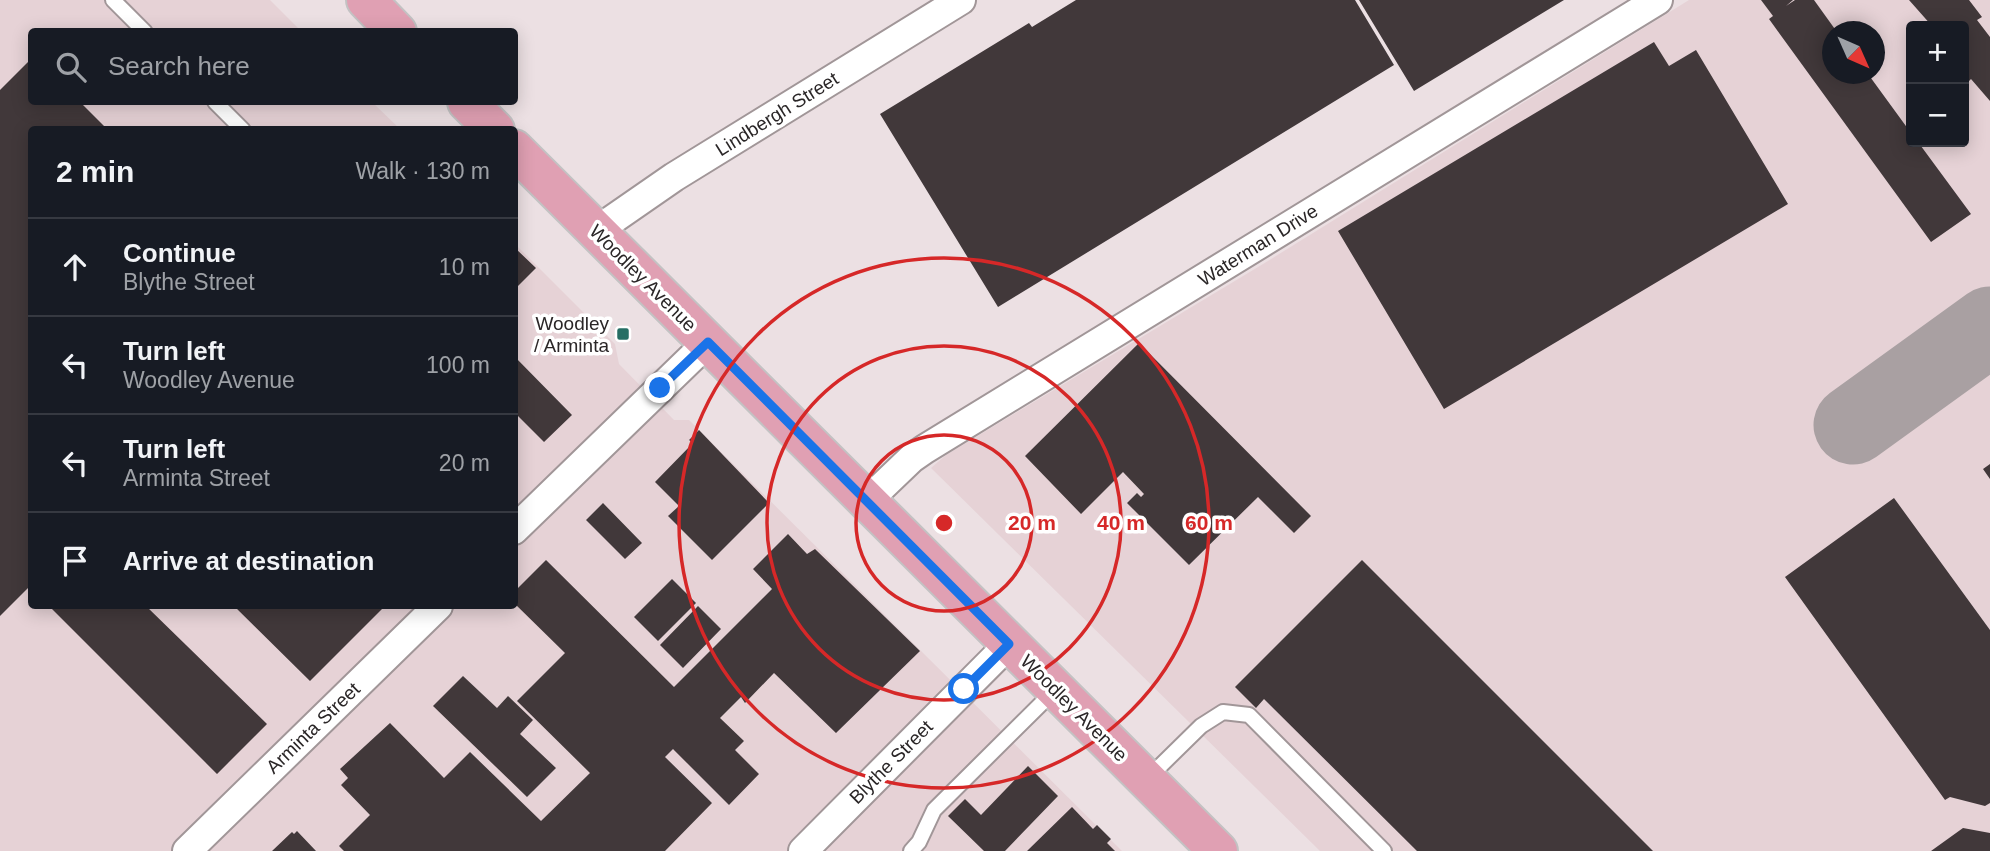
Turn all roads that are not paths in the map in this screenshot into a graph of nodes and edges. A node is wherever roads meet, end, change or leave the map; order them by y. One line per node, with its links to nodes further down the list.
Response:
1 (113, 0): 5 (lane)
2 (366, 0): 6 (main road)
3 (961, 0): 12 (street, Lindbergh Street)
4 (1658, 0): 14 (street, Waterman Drive)
5 (141, 28)
6 (393, 28)
7 (218, 105): 9 (lane)
8 (470, 105): 10 (main road)
9 (239, 126)
10 (491, 126)
11 (518, 153): 12 (main road, Woodley Avenue)
12 (596, 231): 13 (main road, Woodley Avenue)
13 (708, 342): 14 (main road, Woodley Avenue); 15 (street)
14 (867, 501): 17 (main road, Woodley Avenue)
15 (518, 526)
16 (435, 609): 20 (street, Arminta Street)
17 (1009, 644): 18 (main road, Woodley Avenue); 21 (street, Blythe Street)
18 (1055, 690): 19 (main road, Woodley Avenue); 22 (lane)
19 (1146, 779): 23 (main road, Woodley Avenue); 24 (lane)
20 (187, 851)
21 (803, 851)
22 (911, 851)
23 (1218, 851)
24 (1384, 851)

